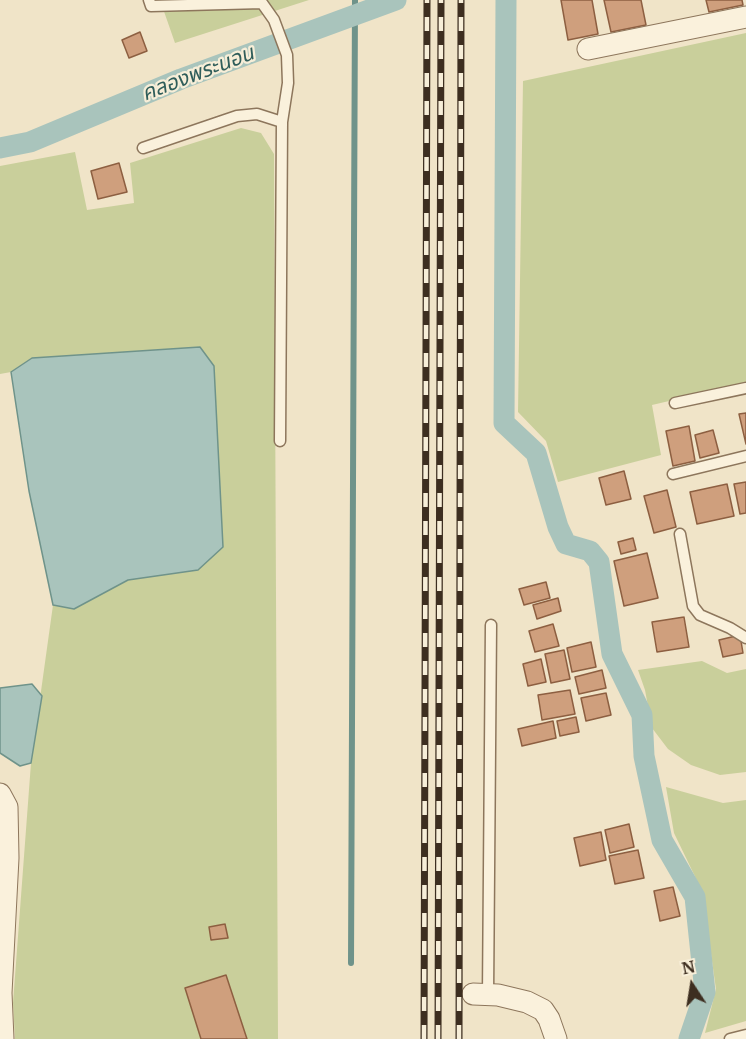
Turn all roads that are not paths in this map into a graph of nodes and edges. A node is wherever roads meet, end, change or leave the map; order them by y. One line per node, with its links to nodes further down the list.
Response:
1 (149, 0): 4 (lane)
2 (746, 17): 3 (street)
3 (588, 49)
4 (282, 122): 5 (lane); 8 (lane)
5 (143, 148)
6 (746, 387): 7 (lane)
7 (675, 403)
8 (280, 441)
9 (746, 456): 10 (lane)
10 (673, 474)
11 (680, 534): 13 (lane)
12 (491, 625): 15 (lane)
13 (746, 638)
14 (0, 794): 17 (street)
15 (480, 994): 18 (street)
16 (746, 1035): 19 (lane)
17 (3, 1039)
18 (556, 1039)
19 (730, 1039)

